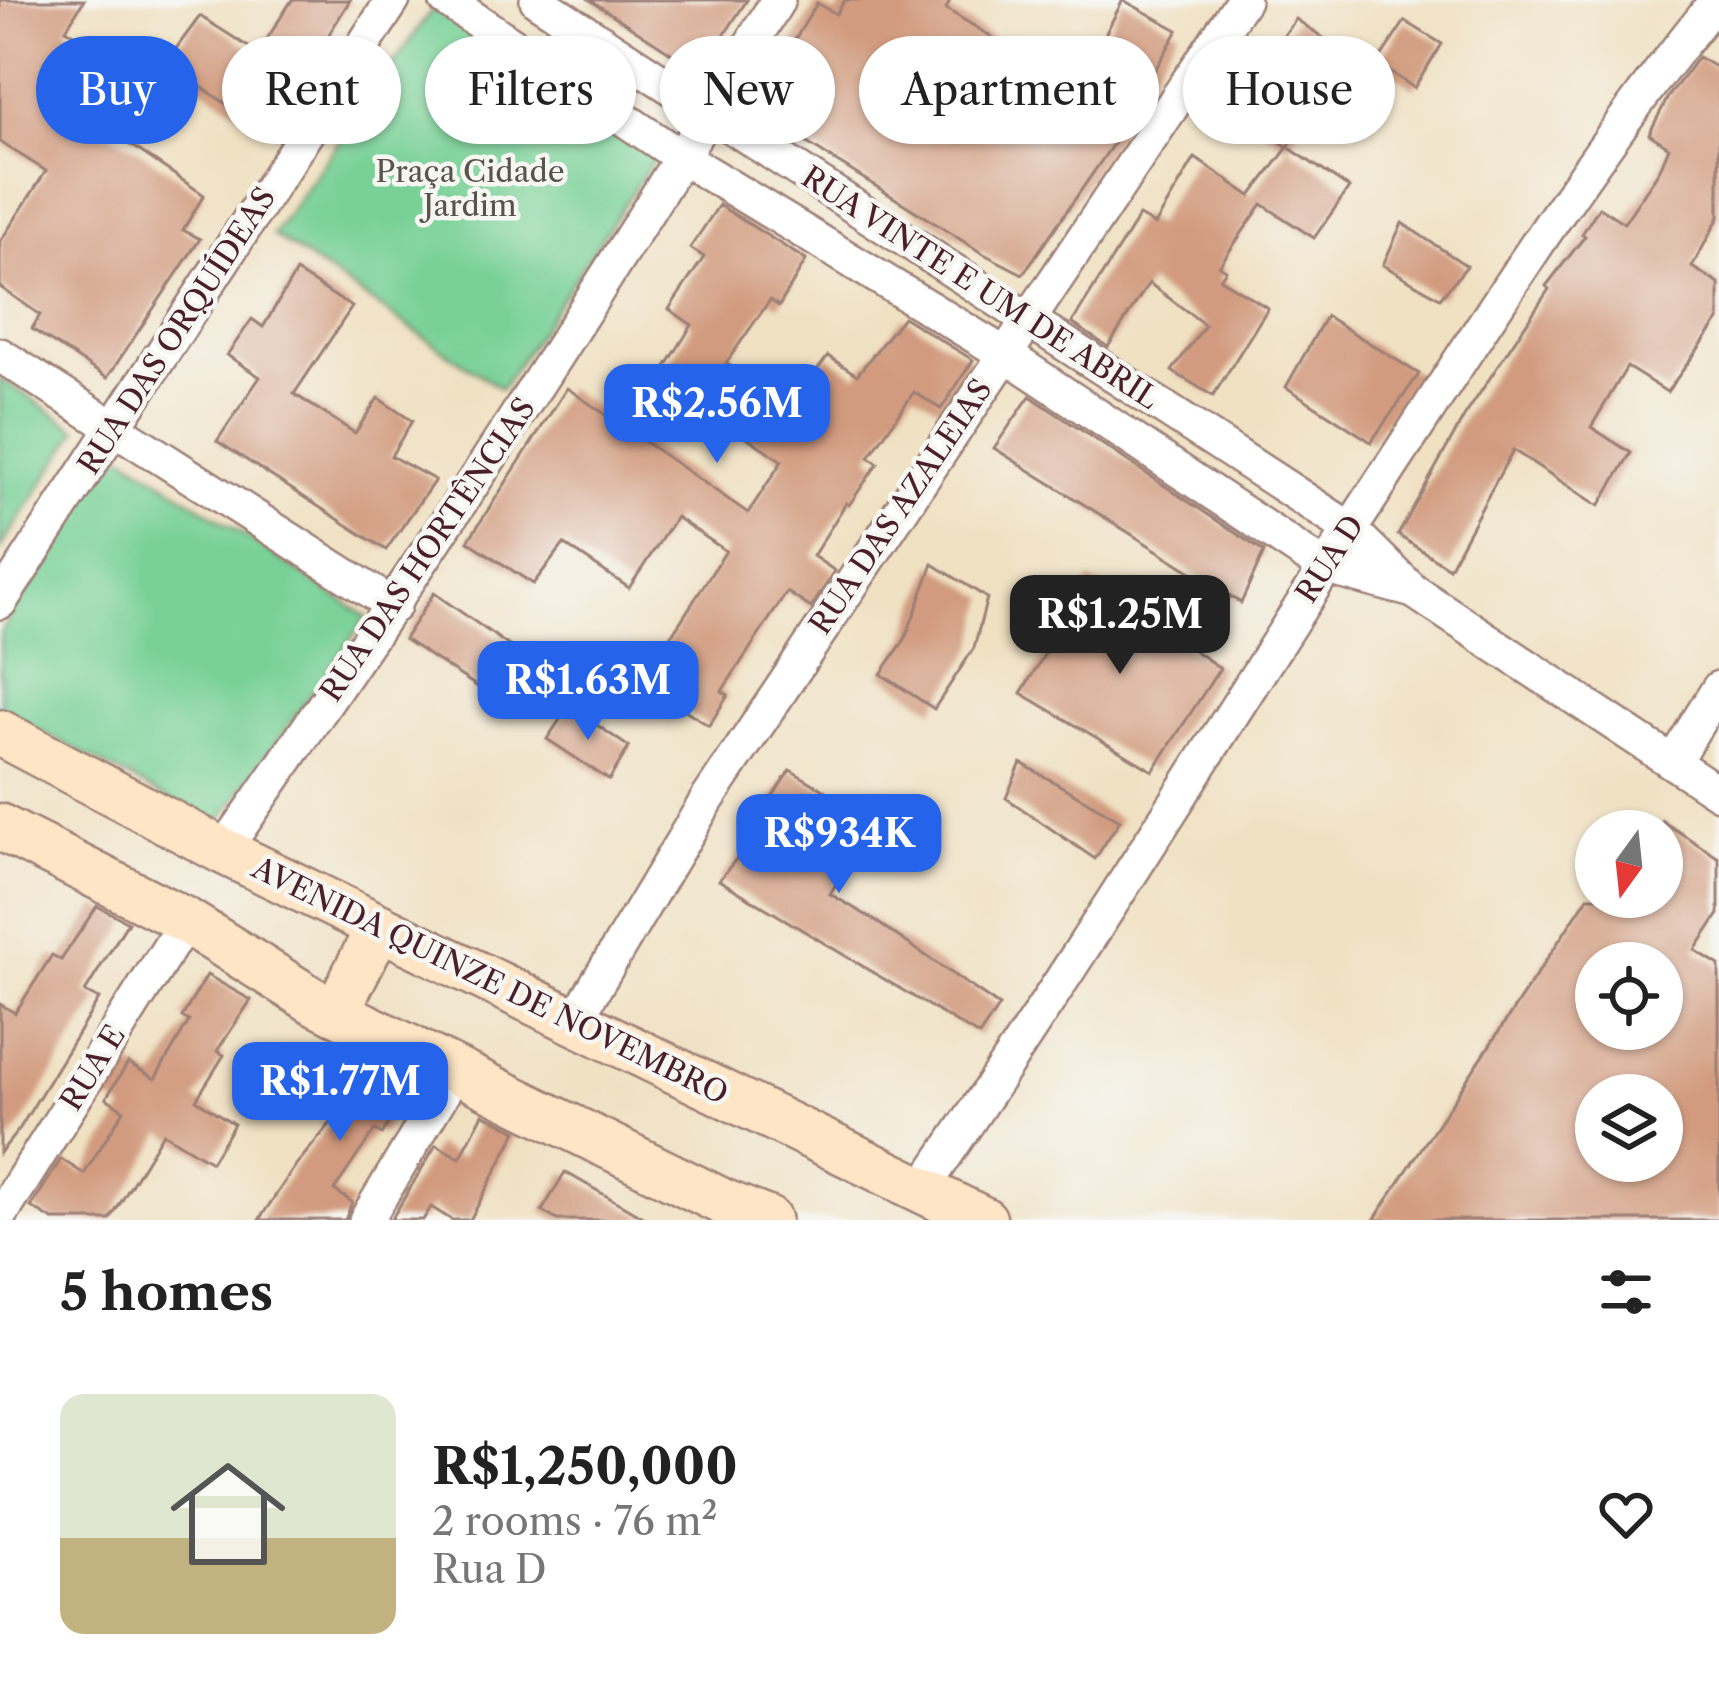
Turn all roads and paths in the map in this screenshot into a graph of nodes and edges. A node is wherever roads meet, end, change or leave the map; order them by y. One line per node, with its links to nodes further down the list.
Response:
1 (393, 0): 15 (street, RUA DAS ORQUÍDEAS)
2 (446, 0): 11 (street, RUA VINTE E UM DE ABRIL)
3 (536, 0): 8 (street, RUA VINTE E UM DE ABRIL)
4 (778, 0): 7 (street, RUA DAS HORTÊNCIAS)
5 (1243, 0): 12 (street, RUA DAS AZALEIAS)
6 (1717, 0): 16 (street, RUA D)
7 (756, 36)
8 (660, 80)
9 (692, 144): 11 (street, RUA DAS HORTÊNCIAS)
10 (759, 144): 12 (street, RUA VINTE E UM DE ABRIL)
11 (684, 159): 13 (street, RUA VINTE E UM DE ABRIL); 20 (street, RUA DAS HORTÊNCIAS)
12 (1026, 319): 13 (street, RUA DAS AZALEIAS); 16 (street, RUA VINTE E UM DE ABRIL)
13 (1003, 353): 17 (street, RUA VINTE E UM DE ABRIL); 30 (street, RUA DAS AZALEIAS)
14 (0, 355): 15 (street)
15 (113, 429): 19 (street, RUA DAS ORQUÍDEAS); 20 (street)
16 (1350, 529): 17 (street, RUA D); 18 (street, RUA VINTE E UM DE ABRIL)
17 (1324, 567): 18 (street, RUA VINTE E UM DE ABRIL); 32 (street, RUA D)
18 (1412, 590): 23 (street, RUA VINTE E UM DE ABRIL)
19 (0, 602)
20 (394, 606): 26 (street, RUA DAS HORTÊNCIAS)
21 (1719, 688): 23 (street)
22 (0, 733): 26 (main road, AVENIDA QUINZE DE NOVEMBRO)
23 (1672, 762): 24 (street, RUA VINTE E UM DE ABRIL)
24 (1719, 793)
25 (0, 827): 27 (main road)
26 (224, 851): 28 (main road, AVENIDA QUINZE DE NOVEMBRO)
27 (185, 921): 29 (main road); 34 (street, RUA E)
28 (379, 927): 29 (main road); 30 (main road, AVENIDA QUINZE DE NOVEMBRO)
29 (336, 1012): 31 (main road)
30 (574, 1022): 32 (main road, AVENIDA QUINZE DE NOVEMBRO)
31 (457, 1071): 33 (main road); 35 (street)
32 (921, 1191): 37 (main road, AVENIDA QUINZE DE NOVEMBRO)
33 (718, 1211): 36 (main road)
34 (0, 1216)
35 (366, 1220)
36 (769, 1220)
37 (984, 1220)

